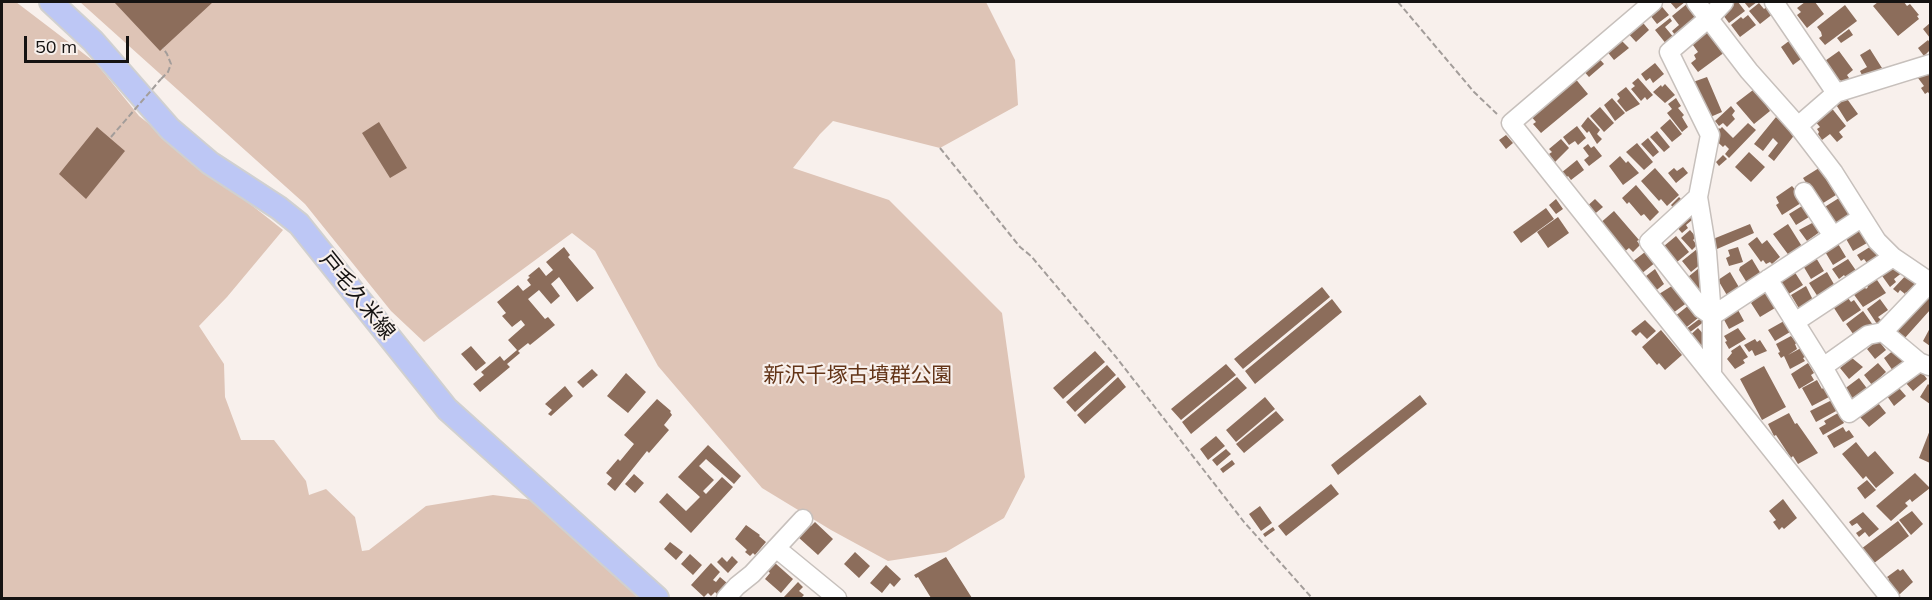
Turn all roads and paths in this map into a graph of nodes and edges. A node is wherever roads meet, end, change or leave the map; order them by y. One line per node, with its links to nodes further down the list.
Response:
1 (51, 2): 29 (main road, 戸毛久米線)
2 (1398, 2): 11 (path)
3 (1653, 2): 11 (street)
4 (1696, 2): 7 (street)
5 (1724, 2): 7 (street)
6 (1774, 2): 10 (street)
7 (1710, 17): 12 (street); 16 (street)
8 (163, 48): 13 (path, bridge)
9 (1930, 64): 10 (street)
10 (1836, 93): 12 (street)
11 (1511, 123): 26 (street)
12 (1798, 126): 17 (street)
13 (111, 137)
14 (940, 147): 32 (path)
15 (1804, 192): 18 (street)
16 (1698, 196): 21 (street); 21 (street)
17 (1861, 218): 18 (street); 19 (street)
18 (1833, 236): 20 (street)
19 (1893, 257): 22 (street); 23 (street)
20 (1768, 279): 21 (street); 22 (street)
21 (1712, 315): 26 (street)
22 (1795, 322): 25 (street)
23 (1883, 332): 24 (street); 25 (street)
24 (1925, 364): 25 (street)
25 (1823, 367)
26 (1712, 374): 33 (street)
27 (803, 519): 28 (street)
28 (776, 548): 30 (street); 31 (street)
29 (657, 598)
30 (726, 598)
31 (837, 598)
32 (1312, 598)
33 (1890, 598)

